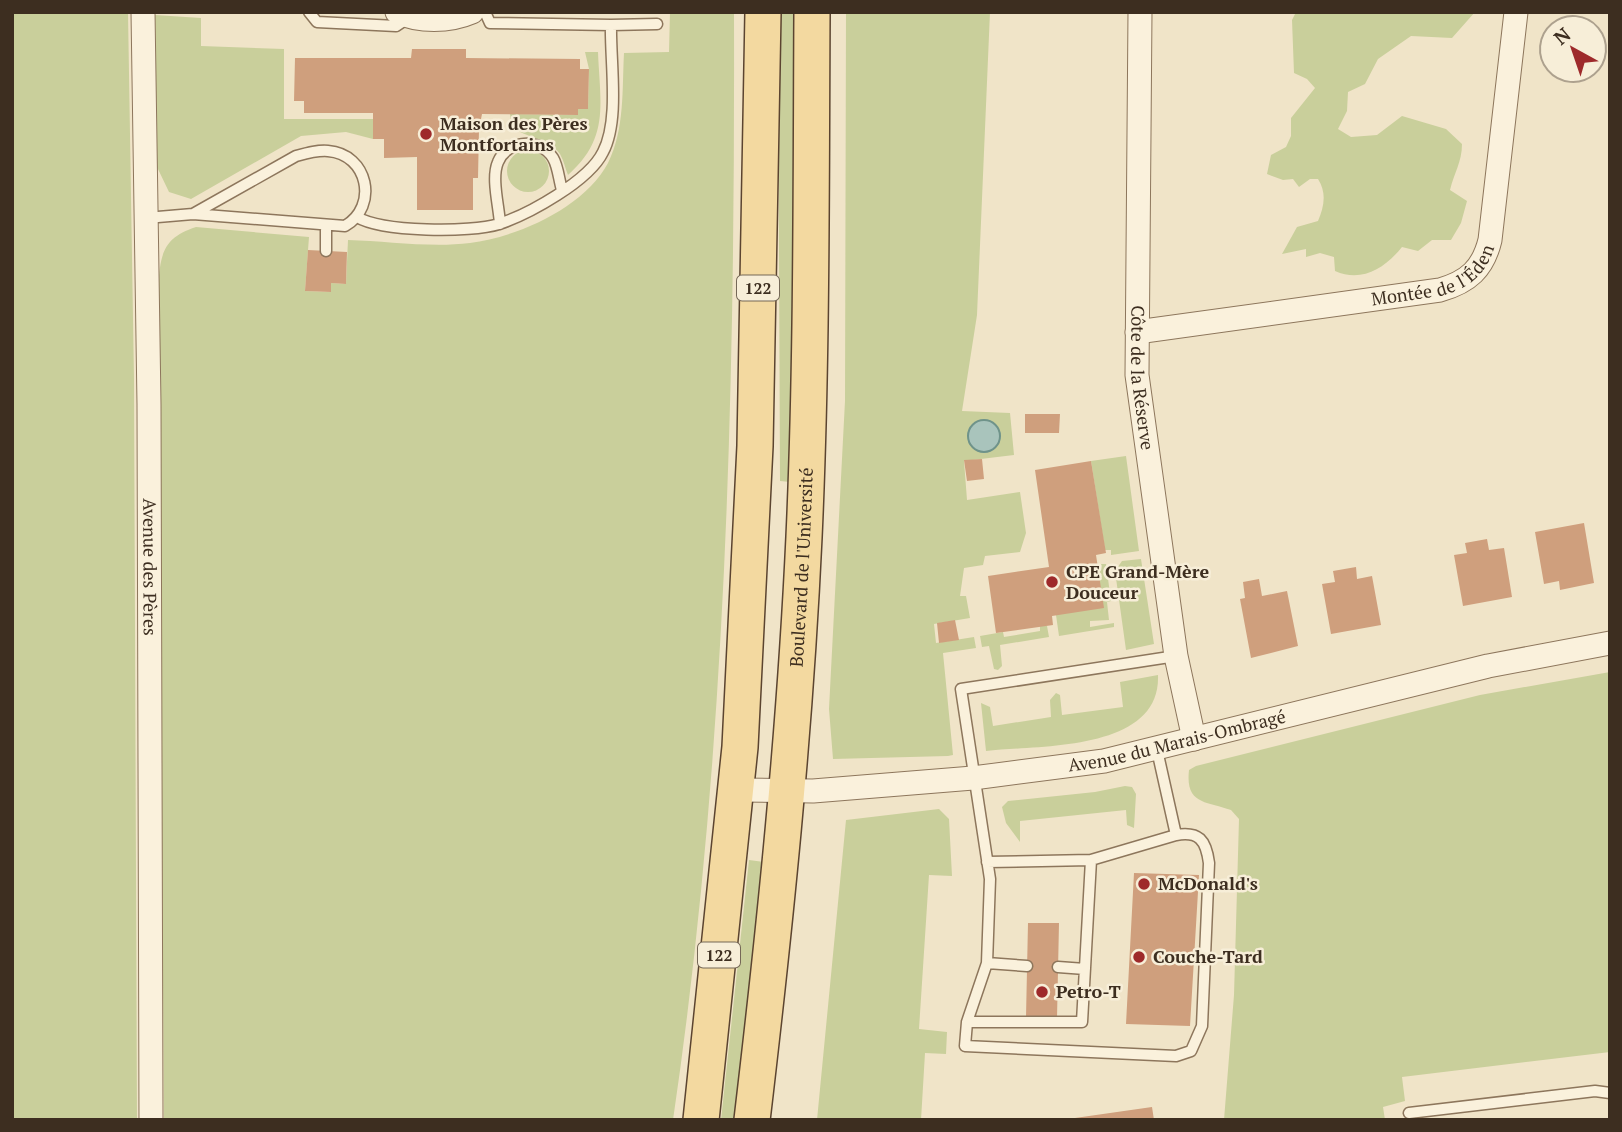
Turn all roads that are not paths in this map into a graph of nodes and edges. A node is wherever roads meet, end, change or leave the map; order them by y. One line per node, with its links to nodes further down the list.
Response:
1 (143, 12): 15 (street, Avenue des Pères)
2 (309, 12): 9 (lane)
3 (472, 12): 9 (street)
4 (485, 12): 11 (lane)
5 (763, 12): 25 (main road, 122)
6 (812, 12): 26 (main road, Boulevard de l'Université)
7 (1140, 12): 19 (street, Côte de la Réserve)
8 (1517, 12): 19 (street, Montée de l'Éden)
9 (403, 15)
10 (657, 24): 11 (lane)
11 (611, 25): 12 (lane)
12 (562, 190): 16 (lane); 16 (lane)
13 (193, 214): 14 (lane); 15 (lane); 17 (lane)
14 (357, 217): 16 (lane); 17 (lane)
15 (146, 218): 37 (street, Avenue des Pères)
16 (500, 224)
17 (326, 225): 18 (lane)
18 (326, 251)
19 (1137, 332): 21 (street, Côte de la Réserve)
20 (1610, 643): 22 (street, Avenue du Marais-Ombragé)
21 (1177, 656): 22 (street, Côte de la Réserve); 24 (lane)
22 (1194, 739): 23 (street, Avenue du Marais-Ombragé)
23 (1157, 750): 24 (street, Avenue du Marais-Ombragé); 27 (lane)
24 (973, 778): 26 (street, Avenue du Marais-Ombragé); 29 (lane)
25 (737, 790): 26 (street, Avenue du Marais-Ombragé); 38 (main road, 122)
26 (788, 793): 39 (main road, Boulevard de l'Université)
27 (1175, 835): 28 (lane); 34 (lane)
28 (1091, 860): 29 (lane); 33 (lane)
29 (987, 862): 30 (lane)
30 (987, 963): 31 (lane); 34 (lane)
31 (1027, 966)
32 (1058, 967): 33 (lane)
33 (1085, 969): 34 (lane)
34 (967, 1022)
35 (1610, 1093): 36 (lane)
36 (1409, 1113)
37 (151, 1120)
38 (701, 1120)
39 (752, 1120)

